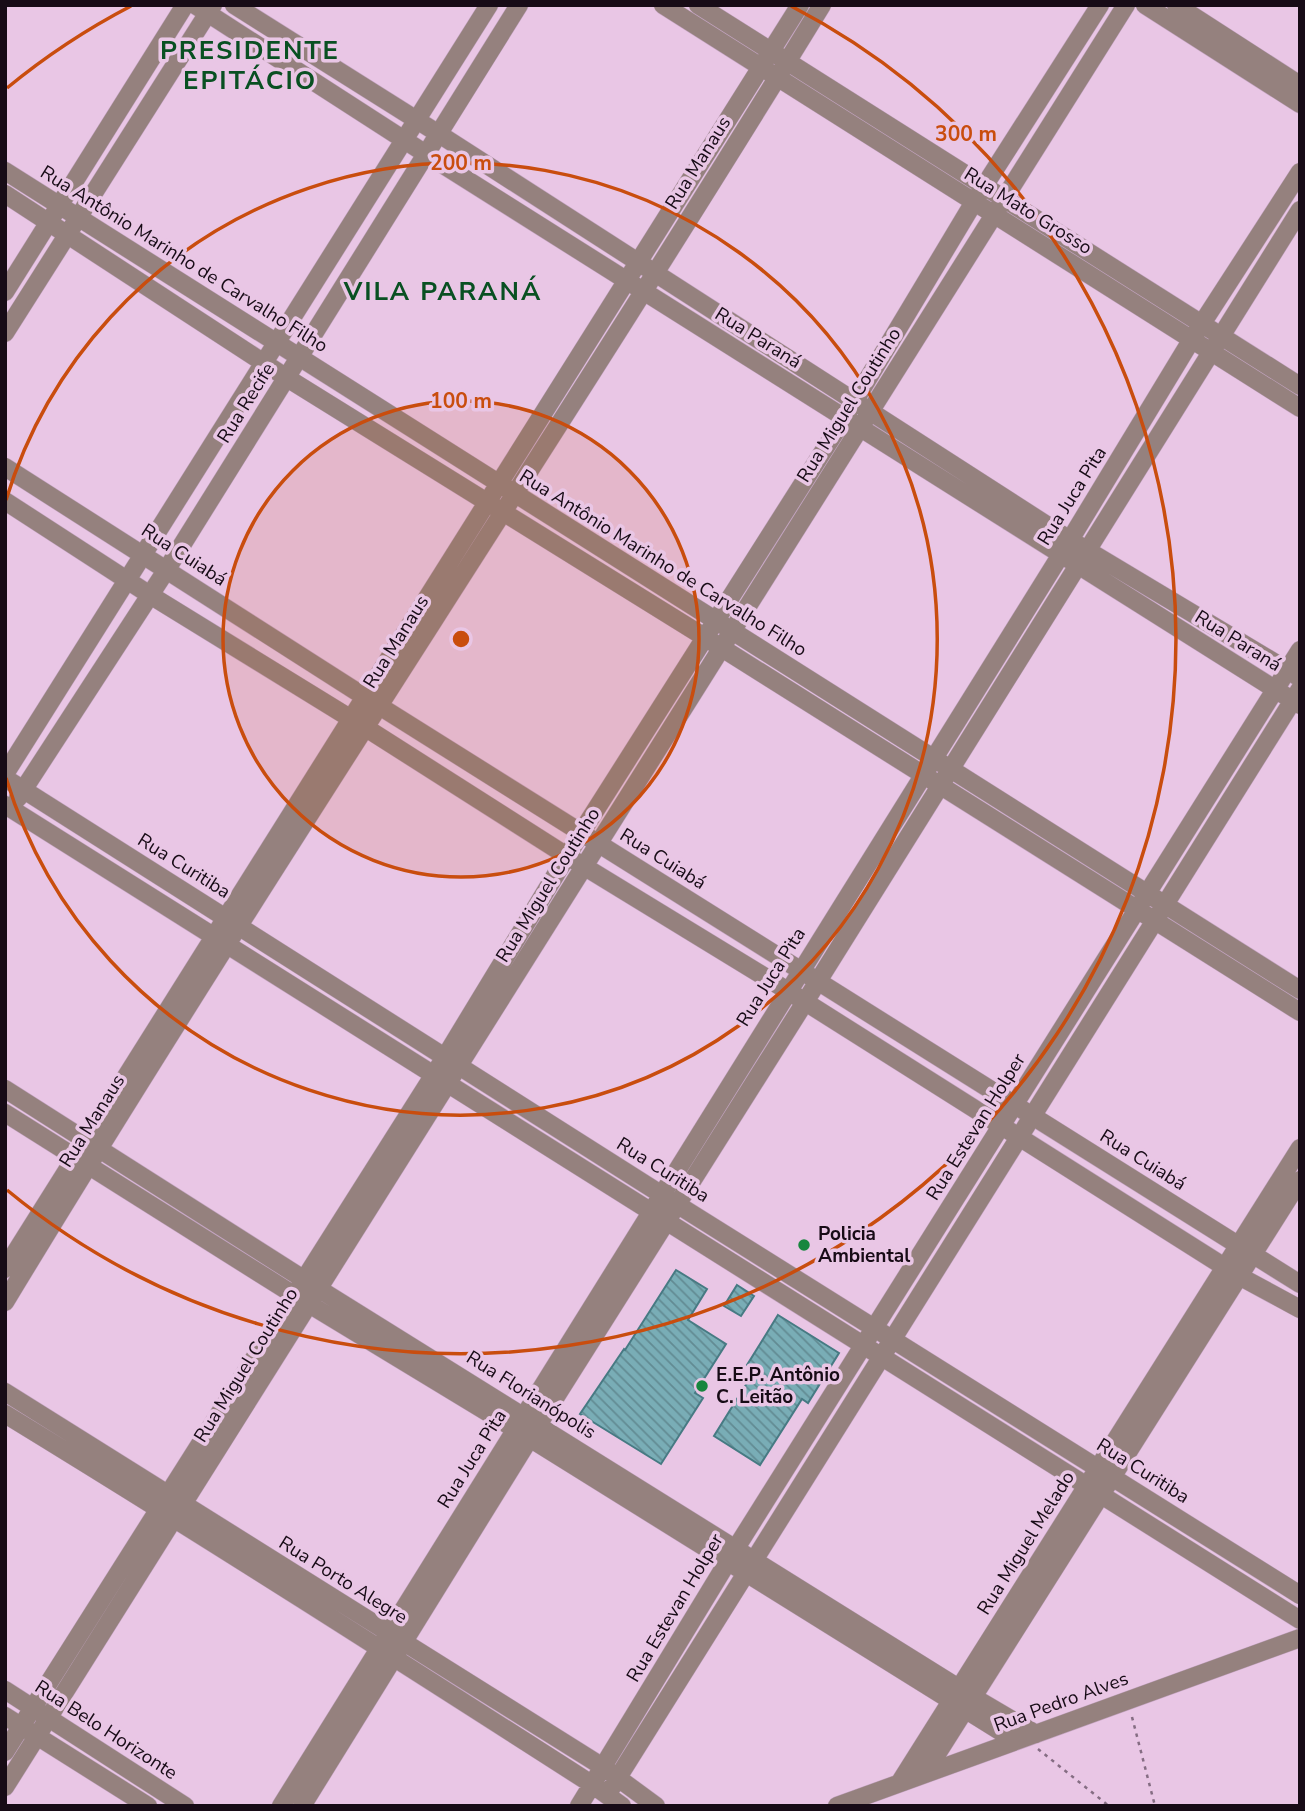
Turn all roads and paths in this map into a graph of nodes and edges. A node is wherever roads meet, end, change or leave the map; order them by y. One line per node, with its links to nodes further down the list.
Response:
1 (186, 5): 29 (street)
2 (234, 5): 19 (street, Rua Paraná)
3 (489, 5): 19 (street, Rua Recife)
4 (519, 5): 20 (street, Rua Recife)
5 (663, 5): 16 (street, Rua Mato Grosso)
6 (698, 5): 14 (street, Rua Mato Grosso)
7 (800, 5): 14 (street, Rua Manaus)
8 (822, 5): 15 (street, Rua Manaus)
9 (1100, 5): 25 (street, Rua Miguel Coutinho)
10 (1126, 5): 27 (street, Rua Miguel Coutinho)
11 (1145, 5): 18 (street)
12 (1176, 5): 17 (street)
13 (206, 8): 21 (street, Rua Paraná); 32 (street)
14 (771, 51): 15 (street, Rua Mato Grosso); 16 (street, Rua Manaus)
15 (788, 62): 16 (street, Rua Manaus); 25 (street, Rua Mato Grosso)
16 (768, 73): 28 (street, Rua Mato Grosso); 35 (street, Rua Manaus); 36 (street, Rua Manaus)
17 (1300, 85)
18 (1300, 104)
19 (417, 120): 20 (street, Rua Paraná); 21 (street, Rua Recife)
20 (439, 134): 22 (street, Rua Recife); 35 (street, Rua Paraná)
21 (404, 140): 22 (street, Rua Paraná); 42 (street, Rua Recife)
22 (426, 154): 37 (street, Rua Paraná); 44 (street, Rua Recife)
23 (5, 170): 29 (street, Rua Antônio Marinho de Carvalho Filho)
24 (1300, 172): 40 (street, Rua Juca Pita)
25 (986, 186): 27 (street, Rua Mato Grosso); 28 (street, Rua Miguel Coutinho)
26 (5, 194): 33 (street, Rua Antônio Marinho de Carvalho Filho)
27 (1004, 198): 31 (street, Rua Miguel Coutinho); 40 (street, Rua Mato Grosso)
28 (974, 202): 31 (street, Rua Mato Grosso); 49 (street, Rua Miguel Coutinho)
29 (60, 206): 32 (street, Rua Antônio Marinho de Carvalho Filho); 33 (street)
30 (1300, 210): 43 (street, Rua Juca Pita)
31 (994, 215): 40 (street, Rua Mato Grosso); 50 (street, Rua Miguel Coutinho)
32 (77, 217): 34 (street); 42 (street, Rua Antônio Marinho de Carvalho Filho)
33 (50, 222): 34 (street, Rua Antônio Marinho de Carvalho Filho); 39 (street)
34 (67, 233): 41 (street); 45 (street, Rua Antônio Marinho de Carvalho Filho)
35 (638, 263): 36 (street, Rua Paraná); 37 (street, Rua Manaus)
36 (654, 274): 38 (street, Rua Manaus); 49 (street, Rua Paraná)
37 (627, 280): 38 (street, Rua Paraná); 52 (street, Rua Manaus)
38 (643, 290): 49 (street, Rua Paraná); 53 (street, Rua Manaus)
39 (5, 292)
40 (1197, 332): 43 (street, Rua Mato Grosso); 56 (street, Rua Juca Pita)
41 (5, 333)
42 (277, 343): 44 (street, Rua Antônio Marinho de Carvalho Filho); 45 (street, Rua Recife)
43 (1216, 344): 47 (street, Rua Mato Grosso); 48 (street, Rua Mato Grosso); 58 (street, Rua Juca Pita)
44 (299, 357): 46 (street, Rua Recife); 52 (street, Rua Antônio Marinho de Carvalho Filho)
45 (264, 363): 46 (street, Rua Antônio Marinho de Carvalho Filho); 57 (street, Rua Recife)
46 (287, 378): 55 (street, Rua Antônio Marinho de Carvalho Filho); 59 (street, Rua Recife)
47 (1300, 386)
48 (1300, 408)
49 (849, 409): 50 (street, Rua Paraná); 62 (street, Rua Miguel Coutinho)
50 (866, 419): 56 (street, Rua Paraná); 63 (street, Rua Miguel Coutinho)
51 (5, 467): 57 (street, Rua Cuiabá)
52 (499, 484): 53 (street, Rua Antônio Marinho de Carvalho Filho); 55 (street, Rua Manaus)
53 (514, 494): 55 (street, Rua Manaus); 62 (street, Rua Antônio Marinho de Carvalho Filho)
54 (5, 500): 60 (street)
55 (495, 507): 64 (street, Rua Antônio Marinho de Carvalho Filho); 69 (street, Rua Manaus); 71 (street, Rua Manaus)
56 (1066, 547): 58 (street, Rua Paraná); 73 (street, Rua Juca Pita)
57 (144, 554): 59 (street, Rua Cuiabá); 60 (street, Rua Recife)
58 (1082, 557): 67 (street, Rua Paraná); 68 (street, Rua Paraná); 74 (street, Rua Juca Pita)
59 (167, 569): 61 (street, Rua Recife); 69 (street, Rua Cuiabá)
60 (127, 580): 61 (street); 76 (street, Rua Recife)
61 (150, 595): 72 (street); 78 (street, Rua Recife)
62 (716, 620): 63 (street, Rua Antônio Marinho de Carvalho Filho); 64 (street, Rua Miguel Coutinho)
63 (732, 631): 65 (street, Rua Miguel Coutinho); 73 (street, Rua Antônio Marinho de Carvalho Filho)
64 (706, 638): 65 (street, Rua Antônio Marinho de Carvalho Filho); 80 (street, Rua Miguel Coutinho)
65 (722, 648): 75 (street, Rua Antônio Marinho de Carvalho Filho); 81 (street, Rua Miguel Coutinho)
66 (1300, 650): 67 (street, Rua Estevan Holper)
67 (1293, 674): 68 (street, Rua Estevan Holper)
68 (1275, 689): 70 (street, Rua Paraná); 84 (street, Rua Estevan Holper)
69 (365, 697): 71 (street, Rua Cuiabá); 72 (street, Rua Manaus)
70 (1297, 698): 85 (street, Rua Estevan Holper)
71 (380, 707): 72 (street, Rua Manaus); 80 (street, Rua Cuiabá)
72 (359, 723): 82 (street); 87 (street, Rua Manaus)
73 (933, 758): 74 (street, Rua Antônio Marinho de Carvalho Filho); 75 (street, Rua Juca Pita)
74 (950, 769): 77 (street, Rua Juca Pita); 84 (street, Rua Antônio Marinho de Carvalho Filho)
75 (922, 775): 77 (street, Rua Antônio Marinho de Carvalho Filho); 90 (street, Rua Juca Pita)
76 (5, 776): 78 (street, Rua Curitiba)
77 (939, 786): 86 (street, Rua Antônio Marinho de Carvalho Filho); 91 (street, Rua Juca Pita)
78 (23, 789): 79 (street, Rua Recife); 87 (street, Rua Curitiba)
79 (7, 811): 89 (street)
80 (581, 833): 81 (street, Rua Cuiabá); 82 (street, Rua Miguel Coutinho)
81 (598, 844): 83 (street, Rua Miguel Coutinho); 90 (street, Rua Cuiabá)
82 (567, 856): 83 (street); 96 (street, Rua Miguel Coutinho)
83 (584, 867): 92 (street); 96 (street, Rua Miguel Coutinho)
84 (1147, 893): 85 (street, Rua Antônio Marinho de Carvalho Filho); 86 (street, Rua Estevan Holper)
85 (1164, 904): 88 (street, Rua Estevan Holper); 93 (street, Rua Antônio Marinho de Carvalho Filho)
86 (1136, 911): 88 (street, Rua Antônio Marinho de Carvalho Filho); 99 (street, Rua Estevan Holper)
87 (232, 922): 89 (street, Rua Manaus); 96 (street, Rua Curitiba)
88 (1154, 922): 95 (street, Rua Antônio Marinho de Carvalho Filho); 101 (street, Rua Estevan Holper)
89 (220, 942): 97 (street); 104 (street, Rua Manaus)
90 (801, 970): 91 (street, Rua Cuiabá); 92 (street, Rua Juca Pita)
91 (819, 981): 94 (street, Rua Juca Pita); 99 (street, Rua Cuiabá)
92 (788, 990): 94 (street); 108 (street, Rua Juca Pita)
93 (1300, 990)
94 (806, 1003): 102 (street); 109 (street, Rua Juca Pita)
95 (1300, 1013)
96 (452, 1062): 97 (street, Rua Miguel Coutinho); 108 (street, Rua Curitiba)
97 (440, 1079): 110 (street); 116 (street, Rua Miguel Coutinho)
98 (5, 1089): 104 (street, Rua Florianópolis)
99 (1015, 1104): 101 (street, Rua Cuiabá); 102 (street, Rua Estevan Holper)
100 (5, 1113): 106 (street, Rua Florianópolis)
101 (1032, 1115): 103 (street, Rua Estevan Holper); 112 (street, Rua Cuiabá)
102 (1001, 1127): 103 (street); 119 (street, Rua Estevan Holper)
103 (1018, 1138): 114 (street); 120 (street, Rua Estevan Holper)
104 (93, 1144): 106 (street, Rua Manaus); 116 (street, Rua Florianópolis)
105 (1300, 1148): 112 (street, Rua Miguel Melado)
106 (82, 1161): 113 (street, Rua Manaus); 116 (street, Rua Florianópolis); 117 (street, Rua Manaus)
107 (1300, 1180): 112 (street, Rua Miguel Melado)
108 (662, 1194): 109 (street, Rua Curitiba); 110 (street, Rua Juca Pita)
109 (678, 1205): 111 (street, Rua Juca Pita); 119 (street, Rua Curitiba)
110 (651, 1211): 111 (street); 125 (street, Rua Juca Pita)
111 (668, 1221): 121 (street); 125 (street, Rua Juca Pita)
112 (1246, 1250): 114 (street, Rua Miguel Melado); 115 (street, Rua Cuiabá)
113 (5, 1269)
114 (1232, 1271): 118 (street); 126 (street, Rua Miguel Melado)
115 (1300, 1284)
116 (307, 1292): 125 (street, Rua Florianópolis); 128 (street, Rua Miguel Coutinho)
117 (5, 1302)
118 (1300, 1309)
119 (874, 1328): 120 (street, Rua Curitiba); 121 (street, Rua Estevan Holper)
120 (892, 1339): 122 (street, Rua Estevan Holper); 126 (street, Rua Curitiba)
121 (863, 1345): 122 (street); 129 (street, Rua Estevan Holper)
122 (881, 1356): 127 (street); 130 (street, Rua Estevan Holper)
123 (5, 1392): 128 (street, Rua Porto Alegre)
124 (5, 1414): 128 (street, Rua Porto Alegre)
125 (527, 1427): 129 (street, Rua Florianópolis); 134 (street, Rua Juca Pita)
126 (1105, 1472): 127 (street, Rua Miguel Melado); 131 (street, Rua Curitiba)
127 (1094, 1490): 132 (street); 136 (street, Rua Miguel Melado)
128 (172, 1506): 134 (street, Rua Porto Alegre); 138 (street, Rua Miguel Coutinho)
129 (731, 1555): 130 (street, Rua Florianópolis); 144 (street, Rua Estevan Holper)
130 (749, 1566): 136 (street, Rua Florianópolis); 144 (street, Rua Estevan Holper)
131 (1300, 1595)
132 (1300, 1620)
133 (1300, 1638): 137 (street, Rua Pedro Alves)
134 (391, 1645): 144 (street, Rua Porto Alegre); 148 (street, Rua Porto Alegre); 151 (street, Rua Juca Pita); 152 (street, Rua Juca Pita)
135 (5, 1690): 138 (street, Rua Belo Horizonte)
136 (962, 1699): 142 (street, Rua Florianópolis); 145 (street, Rua Miguel Melado); 146 (street, Rua Miguel Melado)
137 (1128, 1700): 142 (street, Rua Pedro Alves); 158 (path)
138 (42, 1713): 140 (street, Rua Miguel Coutinho); 141 (street, Rua Miguel Coutinho); 150 (street, Rua Belo Horizonte)
139 (5, 1716): 140 (street)
140 (22, 1726): 141 (street); 143 (street, Rua Miguel Coutinho)
141 (38, 1736): 147 (street, Rua Miguel Coutinho); 149 (street)
142 (1028, 1737): 145 (street, Rua Pedro Alves); 157 (path)
143 (5, 1752)
144 (610, 1772): 148 (street, Rua Estevan Holper); 155 (street, Rua Porto Alegre)
145 (925, 1773): 146 (street, Rua Pedro Alves)
146 (900, 1782): 156 (street, Rua Pedro Alves)
147 (5, 1787)
148 (600, 1790): 153 (street, Rua Estevan Holper); 154 (street, Rua Porto Alegre)
149 (148, 1806)
150 (185, 1806)
151 (281, 1806)
152 (302, 1806)
153 (579, 1806)
154 (622, 1806)
155 (656, 1806)
156 (837, 1806)
157 (1110, 1806)
158 (1155, 1806)

